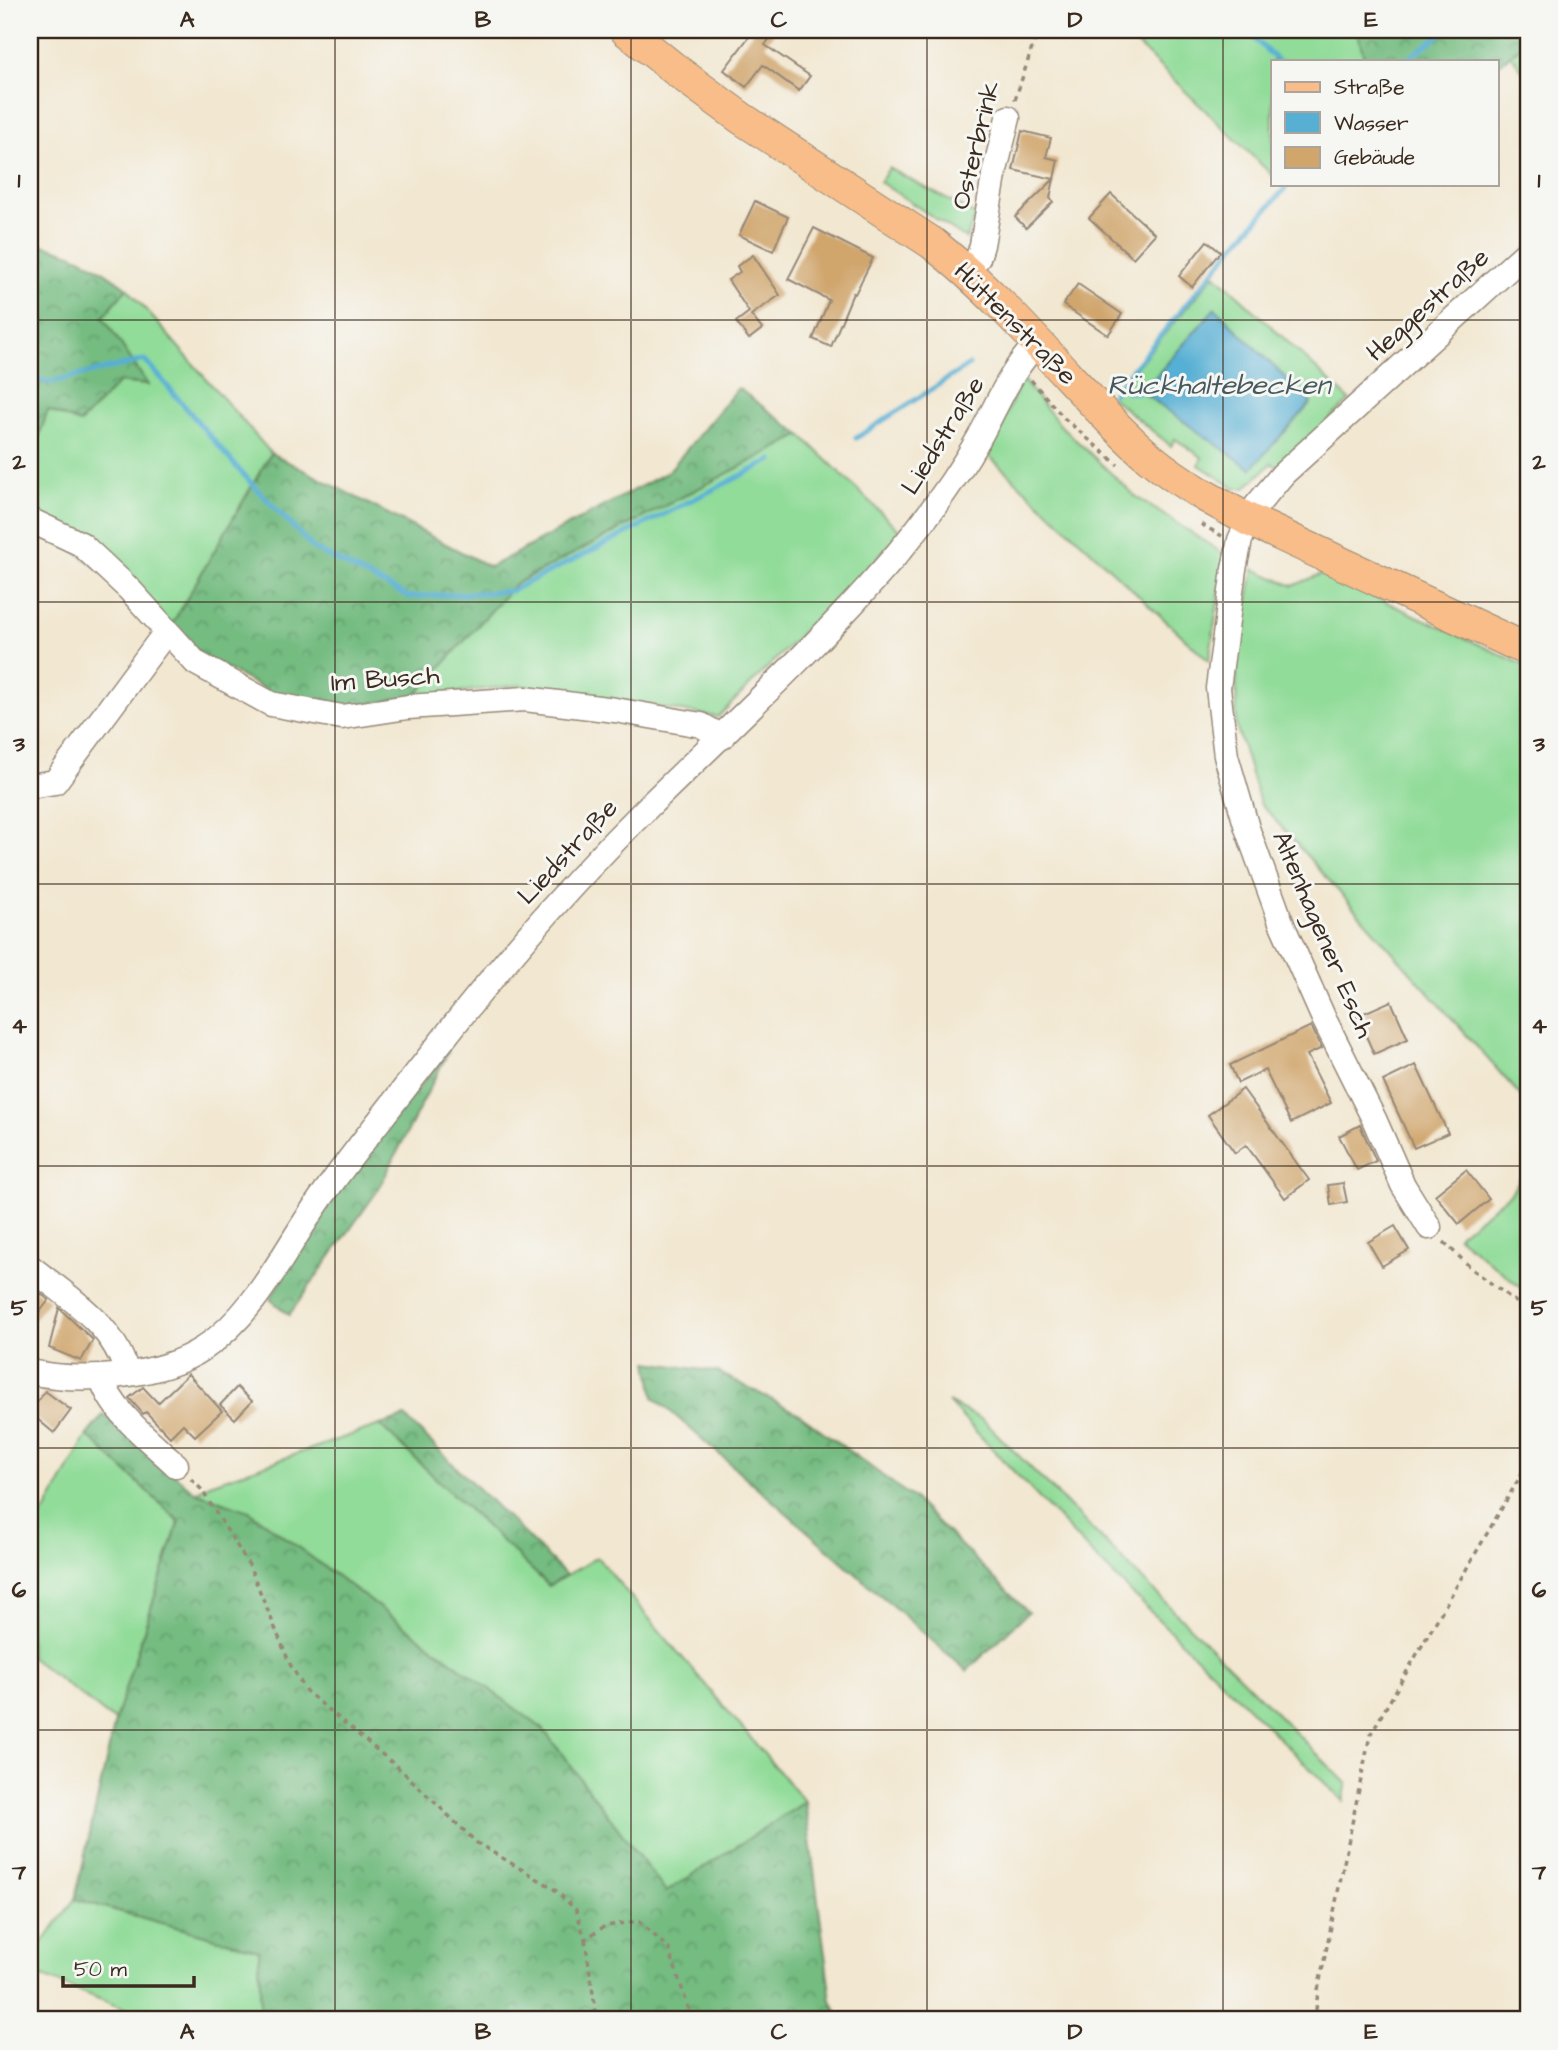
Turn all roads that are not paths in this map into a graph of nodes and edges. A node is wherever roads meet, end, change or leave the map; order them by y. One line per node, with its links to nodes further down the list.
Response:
1 (626, 30): 4 (main road, Hüttenstraße)
2 (1008, 118): 4 (street, Osterbrink)
3 (1528, 251): 7 (street, Heggestraße)
4 (966, 270): 5 (main road, Hüttenstraße)
5 (1038, 343): 7 (main road, Hüttenstraße); 10 (street, Liedstraße)
6 (30, 520): 8 (street, Im Busch)
7 (1249, 520): 9 (main road, Hüttenstraße); 12 (street, Altenhagener Esch)
8 (166, 632): 10 (street, Im Busch); 11 (street)
9 (1528, 650)
10 (722, 737): 15 (street, Liedstraße)
11 (30, 786)
12 (1429, 1227)
13 (30, 1267): 15 (street)
14 (30, 1372): 16 (street, Liedstraße)
15 (127, 1374): 16 (street, Liedstraße)
16 (102, 1378): 17 (street)
17 (176, 1465)

